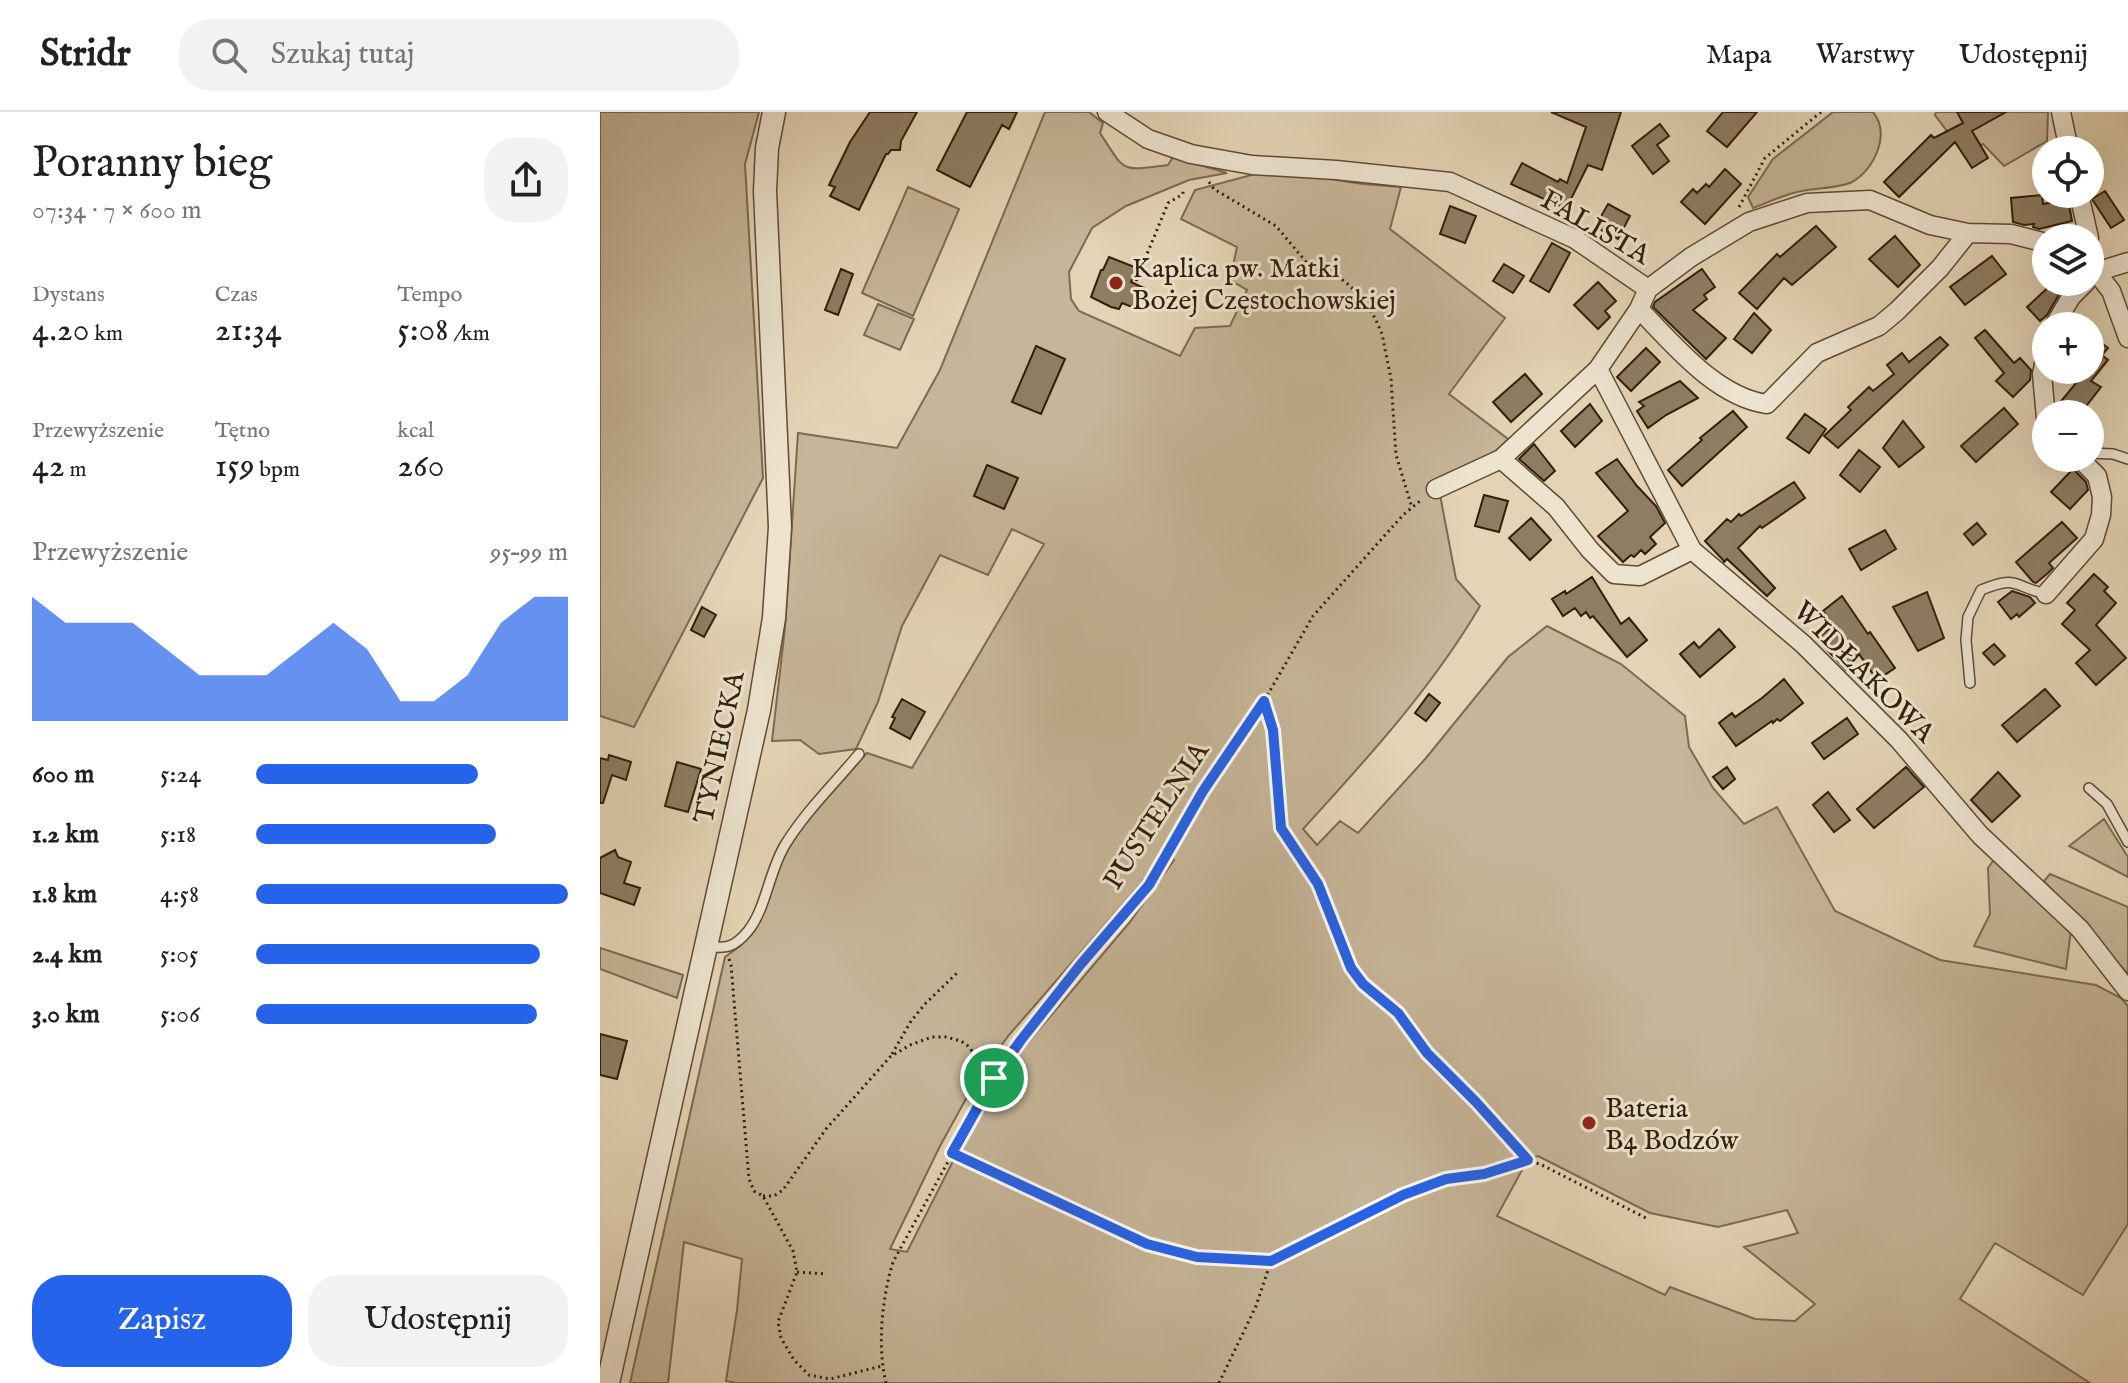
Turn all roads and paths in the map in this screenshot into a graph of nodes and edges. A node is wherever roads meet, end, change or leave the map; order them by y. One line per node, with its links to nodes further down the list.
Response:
1 (774, 112): 32 (street, TYNIECKA)
2 (1107, 112): 15 (street, FALISTA)
3 (1821, 112): 9 (path)
4 (2061, 112): 5 (street)
5 (2066, 136)
6 (1209, 182): 24 (path)
7 (1183, 188): 13 (path)
8 (1968, 233): 9 (street, FALISTA); 10 (street, FALISTA); 16 (street)
9 (1722, 239): 15 (street, FALISTA)
10 (2032, 239)
11 (2128, 262): 12 (street)
12 (2104, 270)
13 (1136, 281)
14 (2104, 285): 17 (street)
15 (1648, 289): 16 (street)
16 (1639, 309): 18 (street)
17 (2128, 338)
18 (1598, 369): 20 (street); 25 (street, WIDŁAKOWA)
19 (2104, 454): 21 (lane)
20 (1501, 459): 23 (street); 25 (street)
21 (2128, 459)
22 (2093, 472): 26 (street)
23 (1436, 489): 24 (path, PUSTELNIA)
24 (1412, 508): 28 (path, PUSTELNIA)
25 (1692, 550): 34 (street, WIDŁAKOWA)
26 (2046, 594): 27 (lane)
27 (1970, 683)
28 (1264, 701): 36 (path, PUSTELNIA); 38 (path)
29 (859, 754): 32 (lane)
30 (2089, 788): 31 (lane)
31 (2128, 842)
32 (715, 947): 39 (path); 45 (street, TYNIECKA)
33 (957, 973): 35 (path)
34 (2128, 991)
35 (890, 1057): 36 (path); 39 (path)
36 (994, 1078): 37 (path, PUSTELNIA)
37 (952, 1153): 41 (path); 44 (path, PUSTELNIA)
38 (1528, 1160): 40 (path); 41 (path)
39 (763, 1196): 42 (path)
40 (1648, 1219)
41 (1271, 1261): 47 (path)
42 (797, 1272): 43 (path); 44 (path)
43 (827, 1274)
44 (882, 1366): 46 (path, PUSTELNIA)
45 (608, 1383)
46 (886, 1383)
47 (1219, 1383)

